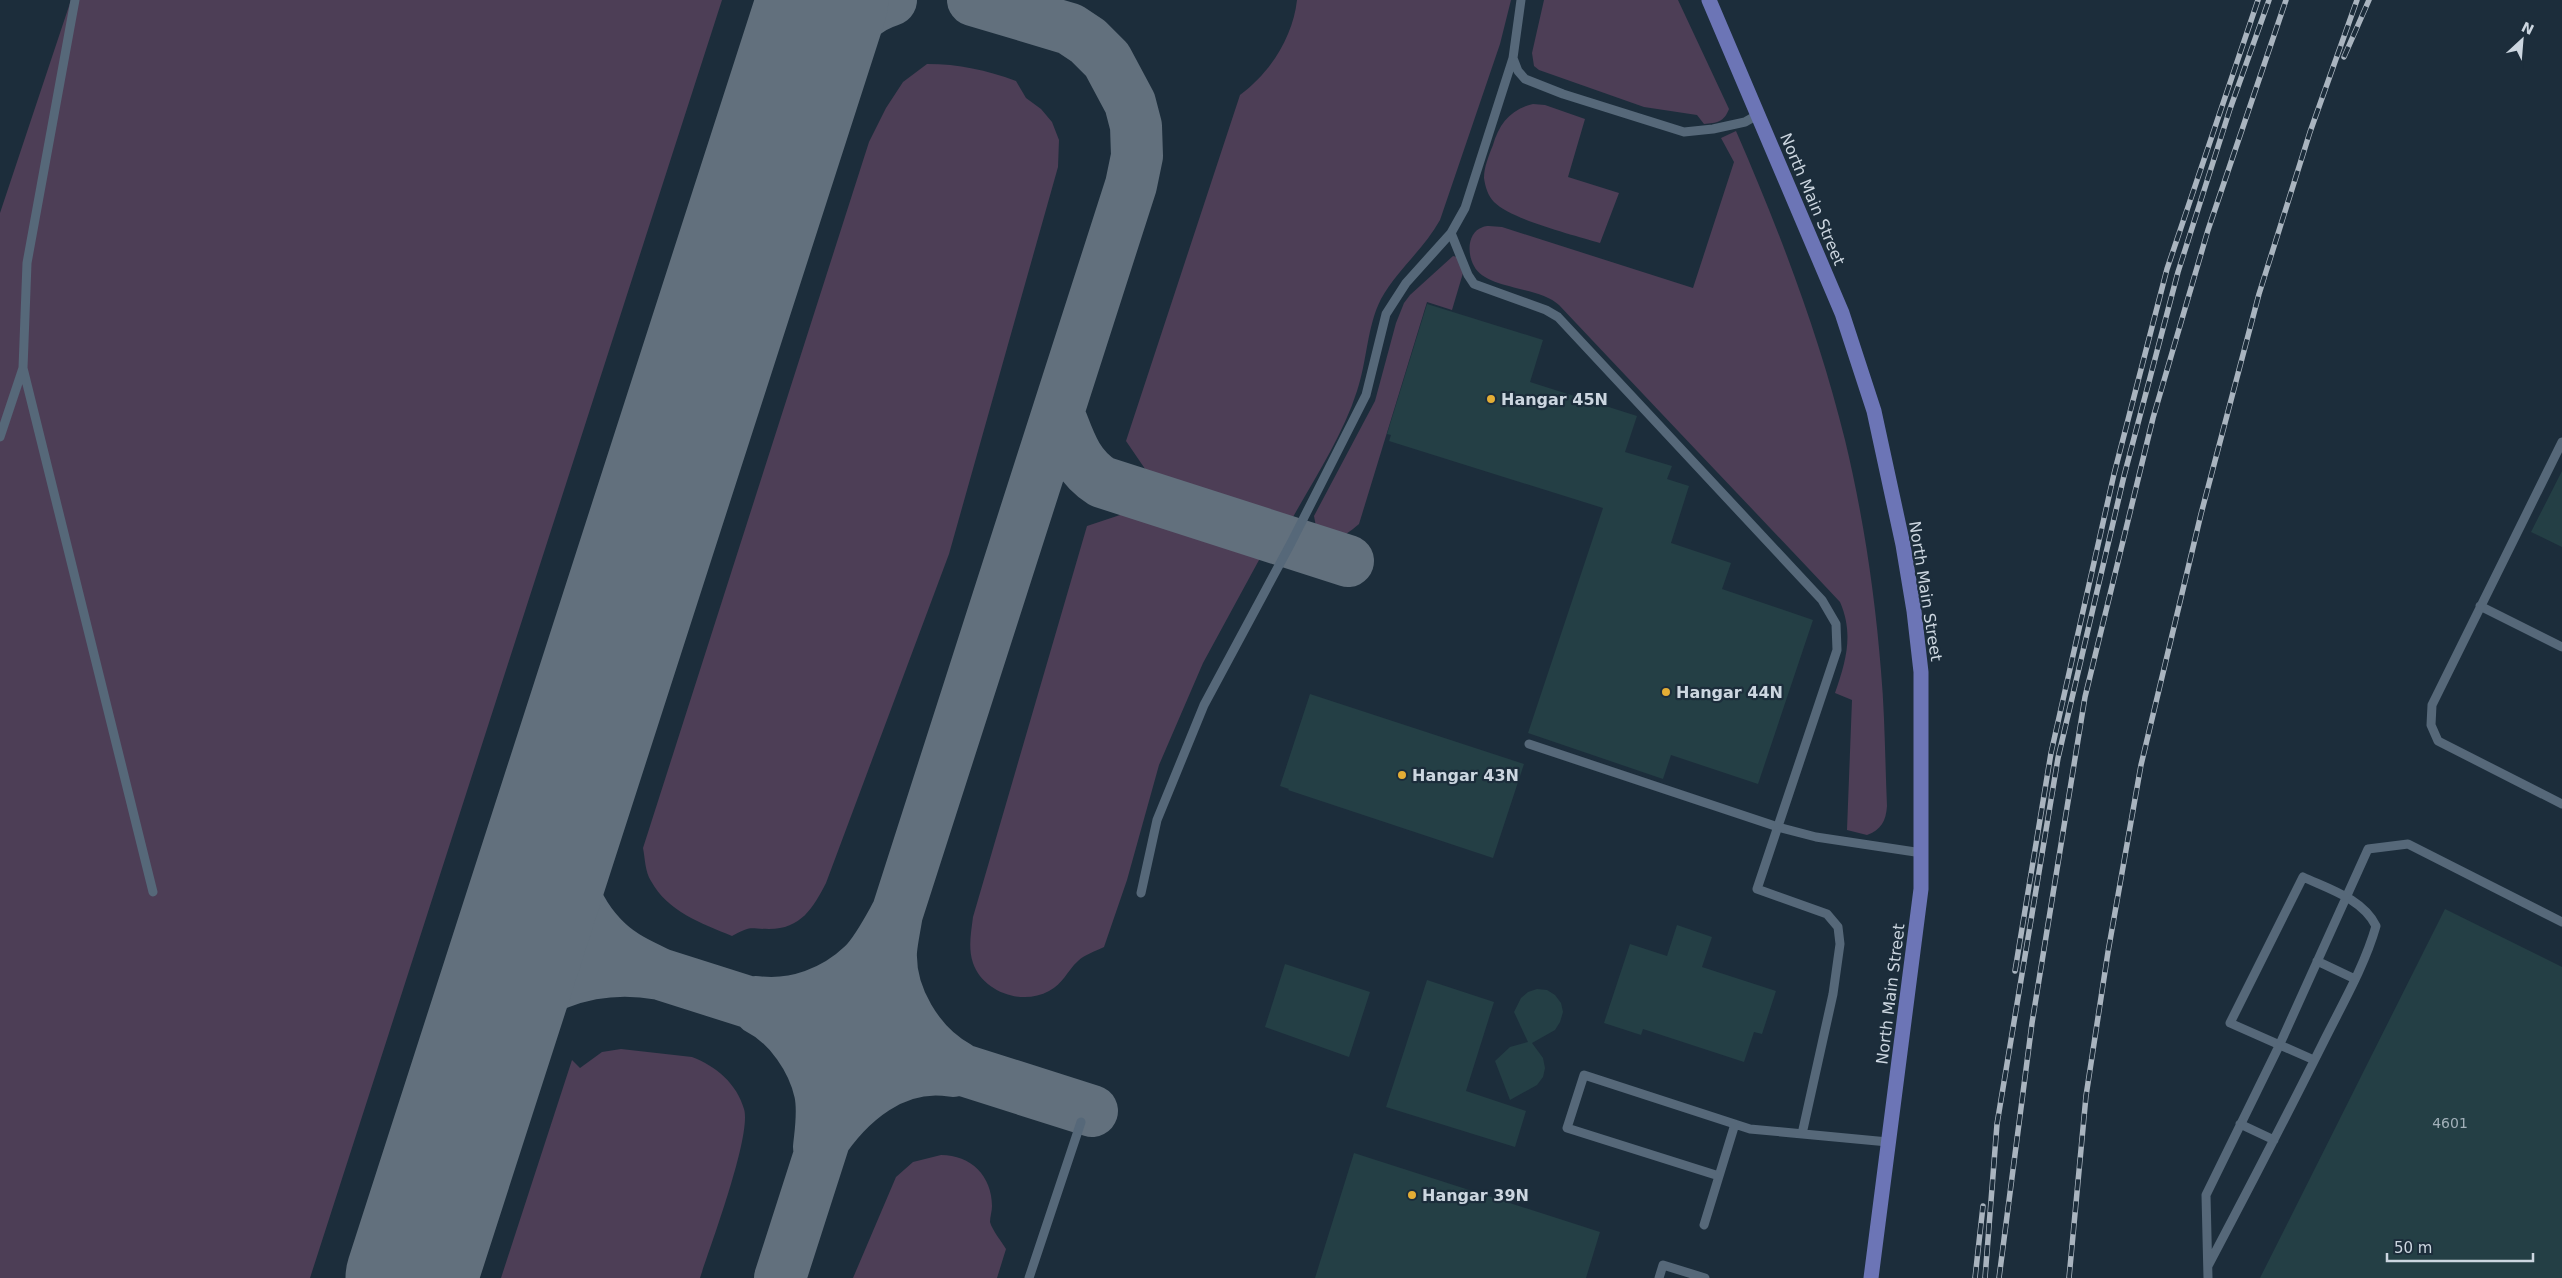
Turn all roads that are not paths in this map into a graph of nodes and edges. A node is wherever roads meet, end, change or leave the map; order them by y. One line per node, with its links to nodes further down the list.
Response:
1 (75, 0): 7 (lane)
2 (1521, 0): 4 (lane)
3 (1709, 0): 5 (main road, North Main Street)
4 (1513, 58): 5 (lane); 6 (lane)
5 (1758, 114): 15 (main road, North Main Street)
6 (1451, 233): 14 (lane); 17 (lane)
7 (24, 368): 8 (lane); 16 (lane)
8 (0, 437)
9 (2562, 442): 10 (lane)
10 (2480, 606): 11 (lane); 13 (lane)
11 (2562, 647)
12 (1529, 744): 14 (lane)
13 (2562, 804)
14 (1778, 827): 15 (lane); 27 (lane)
15 (1922, 854): 29 (main road, North Main Street)
16 (153, 892)
17 (1141, 893)
18 (2345, 897): 19 (lane); 20 (lane); 21 (lane); 22 (lane)
19 (2562, 922)
20 (2317, 961): 21 (lane); 22 (lane)
21 (2355, 979): 23 (lane)
22 (2278, 1046): 23 (lane); 26 (lane)
23 (2314, 1060): 28 (lane)
24 (1081, 1122): 33 (lane)
25 (1735, 1124): 27 (lane); 30 (lane); 30 (lane)
26 (2240, 1124): 28 (lane); 32 (lane)
27 (1802, 1134): 29 (lane)
28 (2274, 1140): 32 (lane)
29 (1888, 1142): 36 (main road, North Main Street)
30 (1719, 1176): 31 (lane)
31 (1704, 1225)
32 (2208, 1266): 37 (lane)
33 (1029, 1278)
34 (1659, 1278): 35 (lane)
35 (1705, 1278)
36 (1871, 1278)
37 (2208, 1278)

